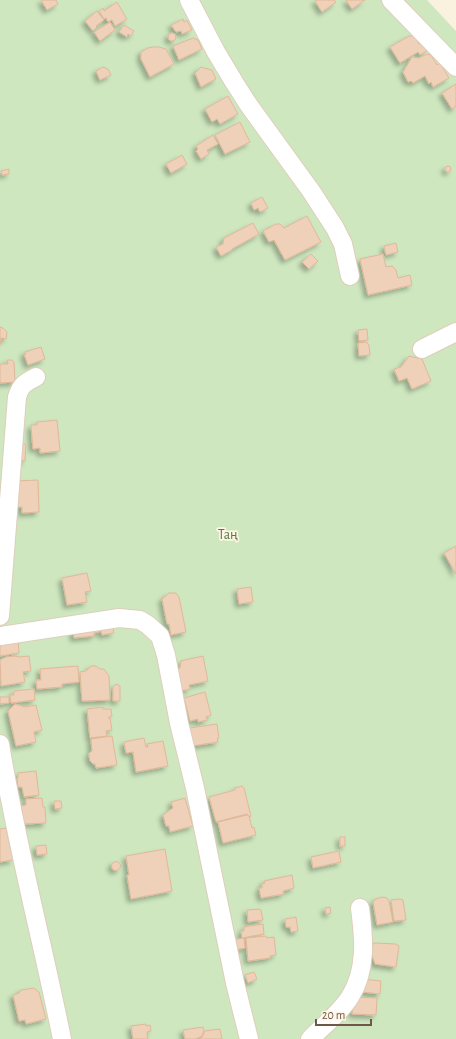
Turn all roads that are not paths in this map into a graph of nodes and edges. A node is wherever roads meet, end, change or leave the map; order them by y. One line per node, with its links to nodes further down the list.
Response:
1 (189, 0): 4 (street)
2 (391, 0): 3 (street)
3 (456, 67)
4 (350, 276)
5 (456, 332): 6 (street)
6 (422, 349)
7 (36, 377): 8 (street)
8 (0, 616)
9 (0, 636): 13 (street)
10 (0, 744): 12 (street)
11 (360, 908): 14 (street)
12 (62, 1039)
13 (249, 1039)
14 (310, 1039)

